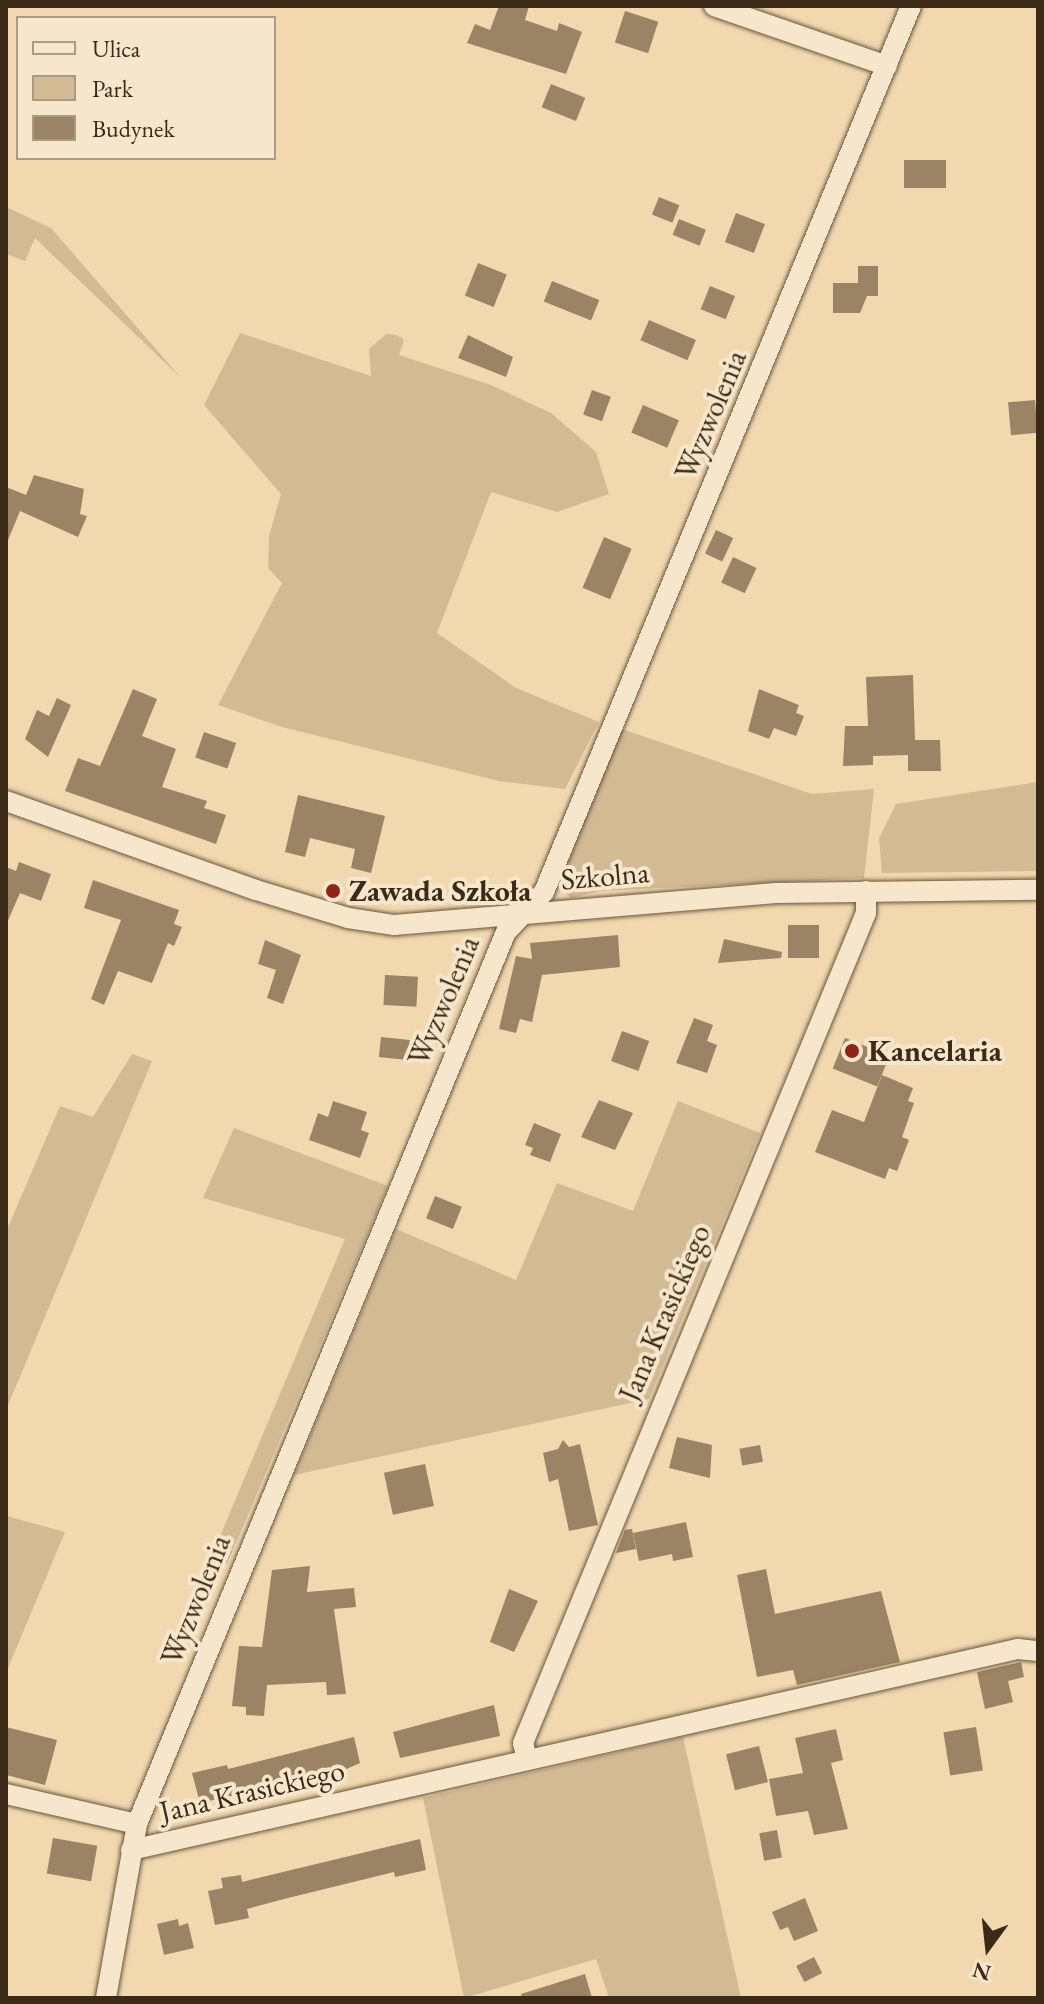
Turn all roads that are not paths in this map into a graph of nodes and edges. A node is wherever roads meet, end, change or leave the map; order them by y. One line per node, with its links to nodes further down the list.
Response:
1 (714, 6): 3 (street)
2 (911, 6): 3 (street, Wyzwolenia)
3 (887, 66): 7 (street, Wyzwolenia)
4 (6, 801): 7 (street, Szkolna)
5 (1038, 890): 6 (street, Szkolna)
6 (866, 891): 7 (street, Szkolna); 9 (street, Jana Krasickiego)
7 (523, 914): 11 (street, Wyzwolenia)
8 (1038, 1651): 9 (street, Jana Krasickiego)
9 (527, 1759): 12 (street, Jana Krasickiego)
10 (6, 1794): 11 (street)
11 (137, 1824): 12 (street, Wyzwolenia)
12 (131, 1850): 13 (street, Wyzwolenia)
13 (106, 1998)

